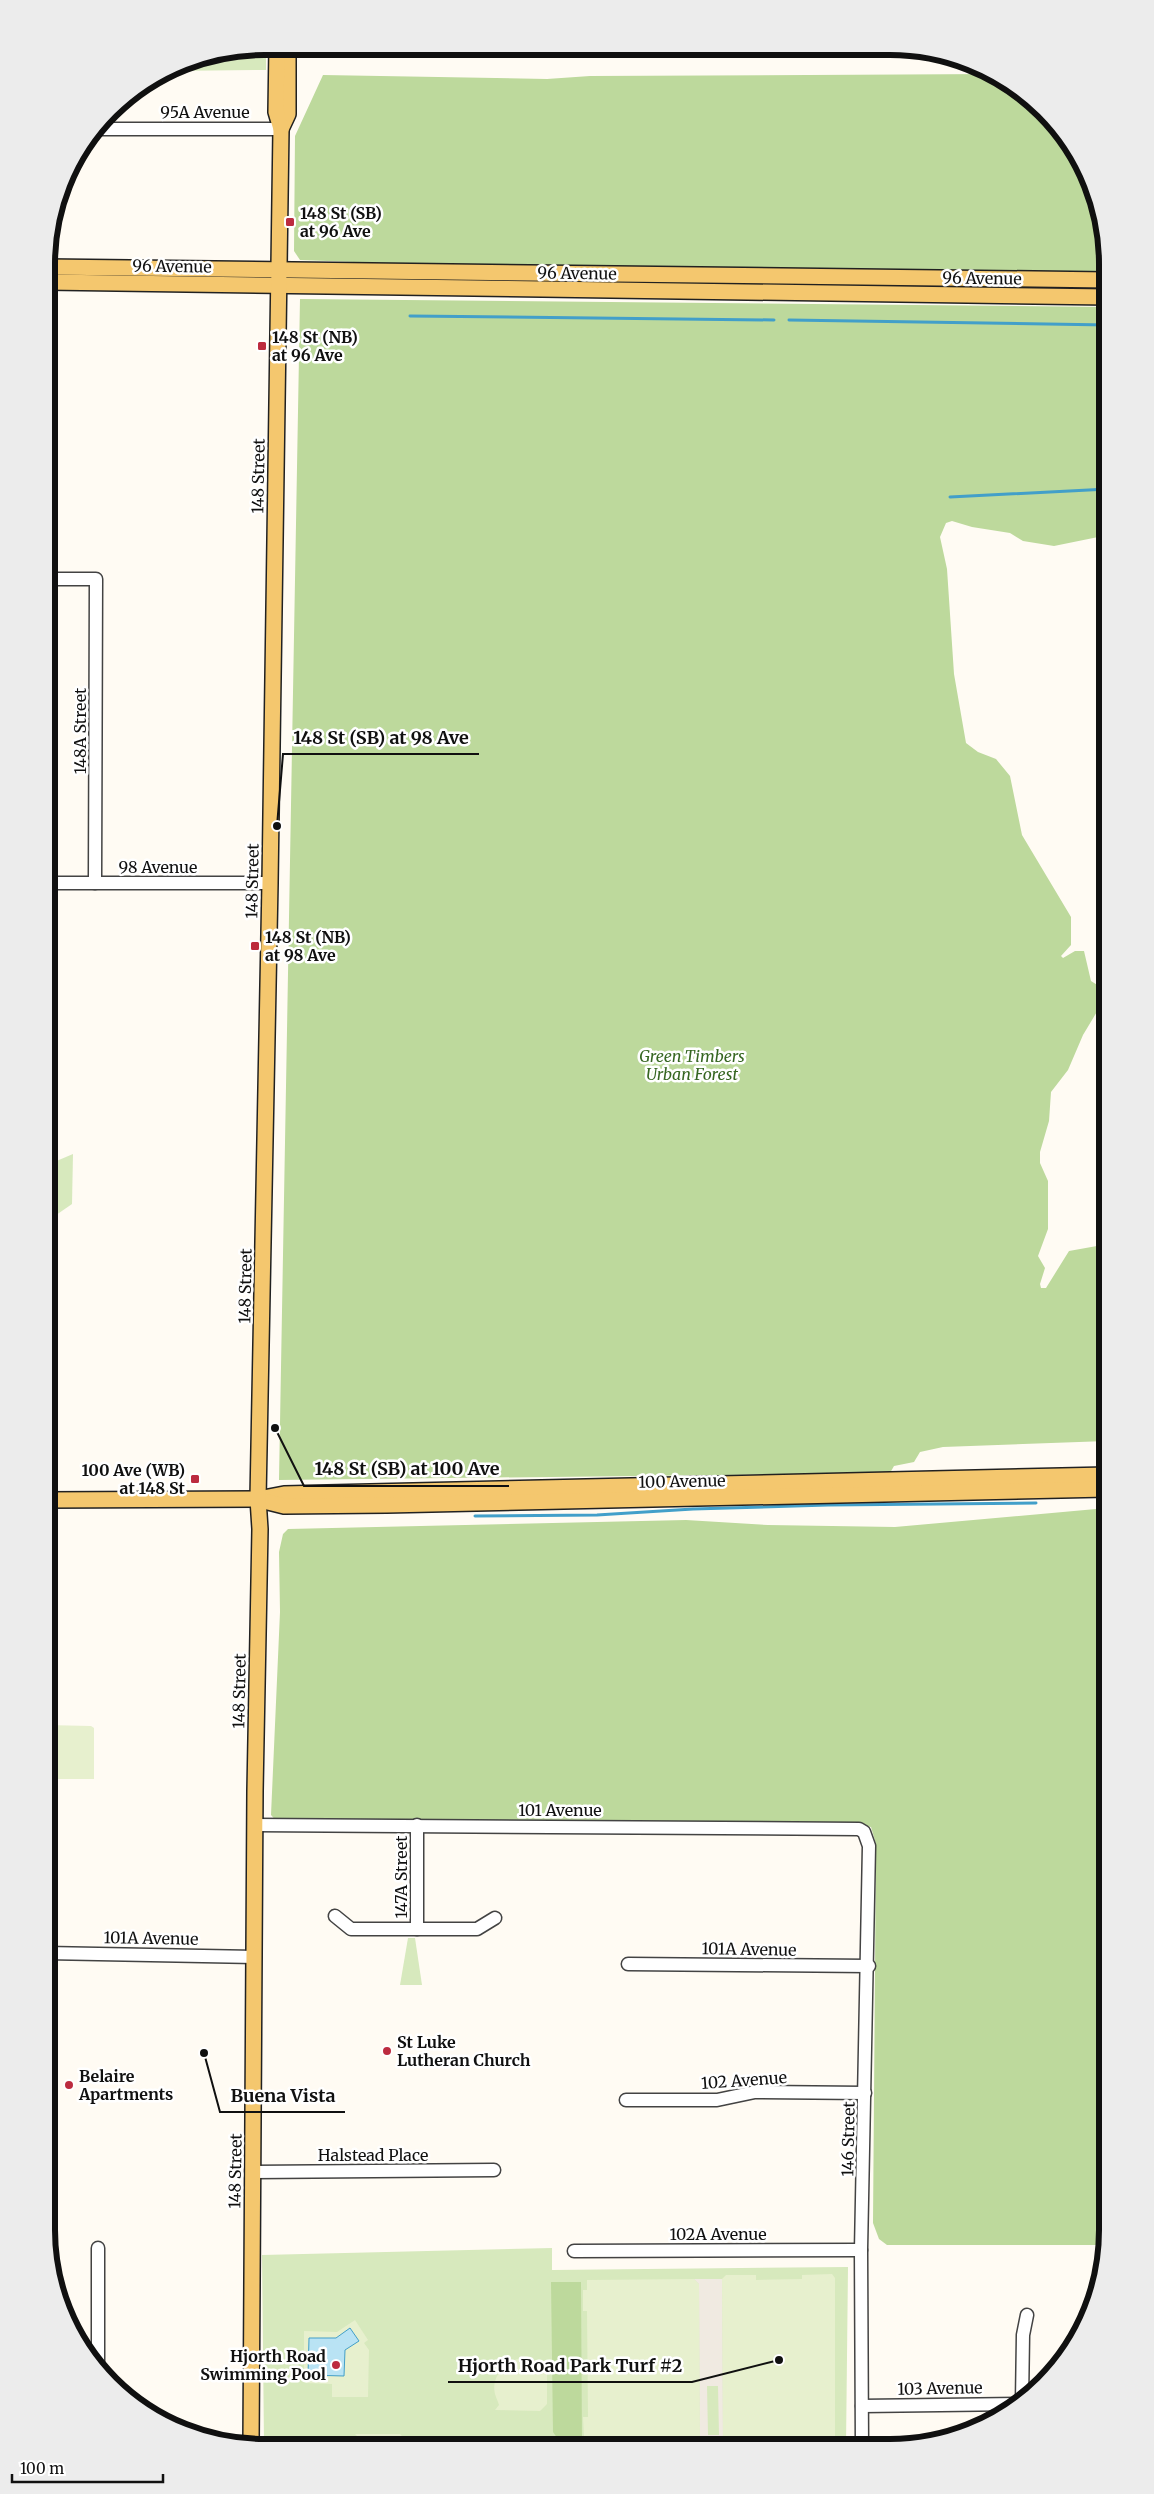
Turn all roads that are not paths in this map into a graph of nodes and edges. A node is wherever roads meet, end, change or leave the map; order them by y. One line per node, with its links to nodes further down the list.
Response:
1 (277, 55): 4 (main road, 148 Street)
2 (288, 55): 4 (main road, 148 Street)
3 (105, 129): 4 (street, 95A Avenue)
4 (281, 129): 6 (main road, 148 Street)
5 (55, 267): 6 (main road, 96 Avenue)
6 (279, 269): 7 (main road, 96 Avenue); 9 (main road, 148 Street)
7 (1099, 280)
8 (55, 282): 9 (main road, 96 Avenue)
9 (279, 285): 10 (main road, 96 Avenue); 14 (main road, 148 Street)
10 (1099, 297)
11 (55, 579): 13 (street, 148A Street)
12 (55, 883): 13 (street, 98 Avenue)
13 (94, 883): 14 (street, 98 Avenue)
14 (270, 883): 17 (main road, 148 Street)
15 (1099, 1475): 17 (main road, 100 Avenue)
16 (1099, 1489): 17 (main road, 100 Avenue)
17 (258, 1499): 18 (main road, 100 Avenue); 19 (main road, 148 Street)
18 (55, 1500)
19 (255, 1825): 20 (street, 101 Avenue); 26 (main road, 148 Street)
20 (417, 1825): 21 (street, 101 Avenue); 24 (street, 147A Street)
21 (864, 1832): 28 (street, 146 Street)
22 (335, 1916): 24 (street)
23 (495, 1918): 24 (street)
24 (417, 1929)
25 (55, 1953): 26 (street, 101A Avenue)
26 (255, 1957): 32 (main road, 148 Street)
27 (628, 1964): 28 (street, 101A Avenue)
28 (869, 1966): 29 (street, 146 Street)
29 (865, 2093): 30 (street, 102 Avenue); 34 (street, 146 Street)
30 (626, 2100)
31 (494, 2170): 32 (street, Halstead Place)
32 (252, 2172): 41 (main road, 148 Street)
33 (98, 2248): 37 (street)
34 (861, 2250): 35 (street, 102A Avenue); 40 (street, 146 Street)
35 (574, 2251)
36 (1027, 2315): 38 (street)
37 (98, 2357)
38 (1022, 2392)
39 (1006, 2404): 40 (street, 103 Avenue)
40 (862, 2406): 42 (street, 146 Street)
41 (250, 2439)
42 (862, 2439)

